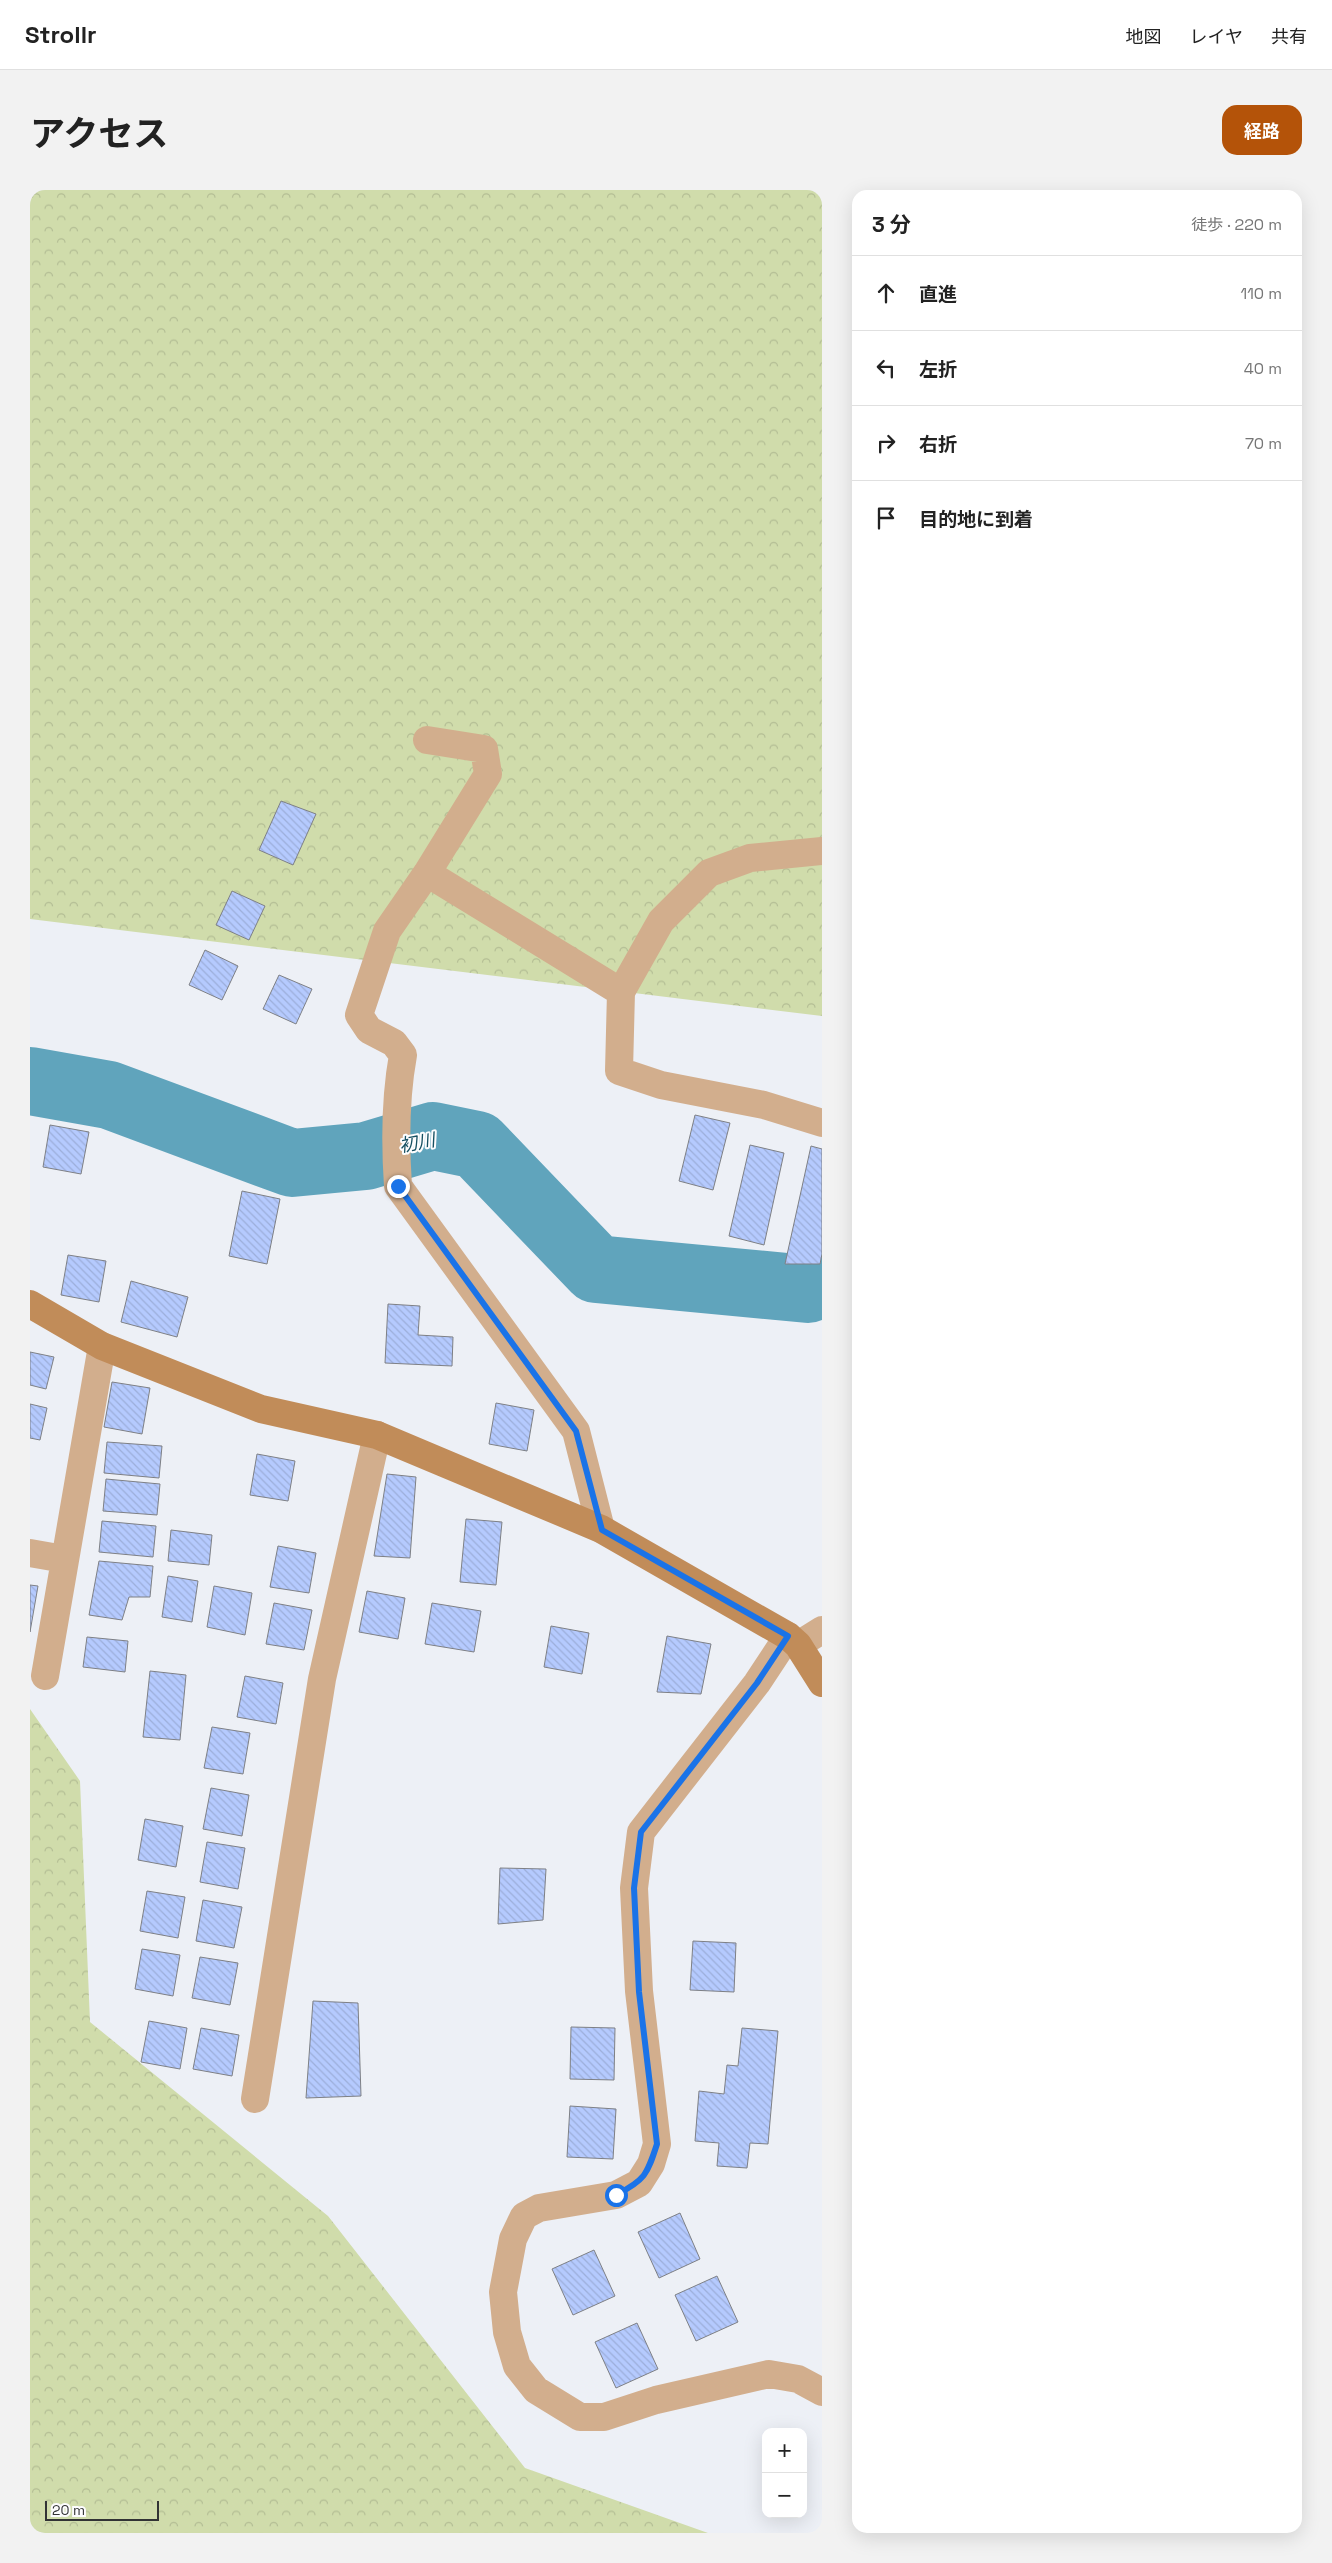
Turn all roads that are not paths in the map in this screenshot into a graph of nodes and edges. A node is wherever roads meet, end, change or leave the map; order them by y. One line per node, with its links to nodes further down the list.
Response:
1 (427, 740): 3 (street)
2 (822, 851): 4 (street)
3 (427, 873): 4 (street); 9 (street)
4 (621, 992): 5 (street)
5 (822, 1123)
6 (30, 1304): 7 (street)
7 (102, 1346): 8 (street); 11 (street)
8 (377, 1435): 9 (street); 16 (street)
9 (602, 1530): 13 (street)
10 (30, 1553): 11 (street)
11 (64, 1560): 14 (street)
12 (822, 1630): 13 (street)
13 (793, 1640): 15 (street); 17 (street)
14 (45, 1676)
15 (822, 1684)
16 (255, 2099)
17 (822, 2392)

